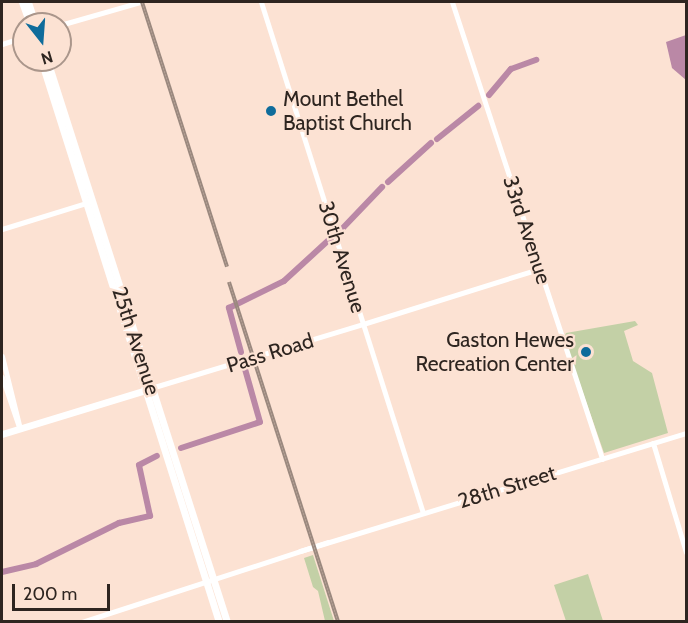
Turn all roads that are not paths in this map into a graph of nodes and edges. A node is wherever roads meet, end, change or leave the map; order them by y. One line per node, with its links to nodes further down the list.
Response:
1 (140, 2): 4 (main road)
2 (261, 2): 10 (main road, 30th Avenue)
3 (452, 2): 9 (main road, 33rd Avenue)
4 (72, 22)
5 (45, 72): 7 (main road, 25th Avenue)
6 (51, 72): 7 (main road, 25th Avenue)
7 (89, 202): 8 (main road); 13 (main road, 25th Avenue)
8 (2, 229)
9 (538, 269): 10 (main road, Pass Road); 18 (main road, 33rd Avenue)
10 (363, 324): 13 (main road, Pass Road); 19 (main road, 30th Avenue)
11 (2, 356): 14 (main road)
12 (2, 377): 14 (main road)
13 (149, 389): 14 (main road, Pass Road); 21 (main road, 25th Avenue)
14 (20, 429): 16 (main road, Pass Road)
15 (687, 433): 17 (main road, 28th Street)
16 (2, 434)
17 (653, 443): 18 (main road, 28th Street); 20 (main road)
18 (602, 459): 19 (main road, 28th Street)
19 (423, 513): 21 (main road, 28th Street)
20 (687, 552)
21 (211, 583): 22 (main road, 28th Street); 23 (main road, 25th Avenue); 24 (main road, 25th Avenue)
22 (82, 621)
23 (219, 621)
24 (227, 621)

